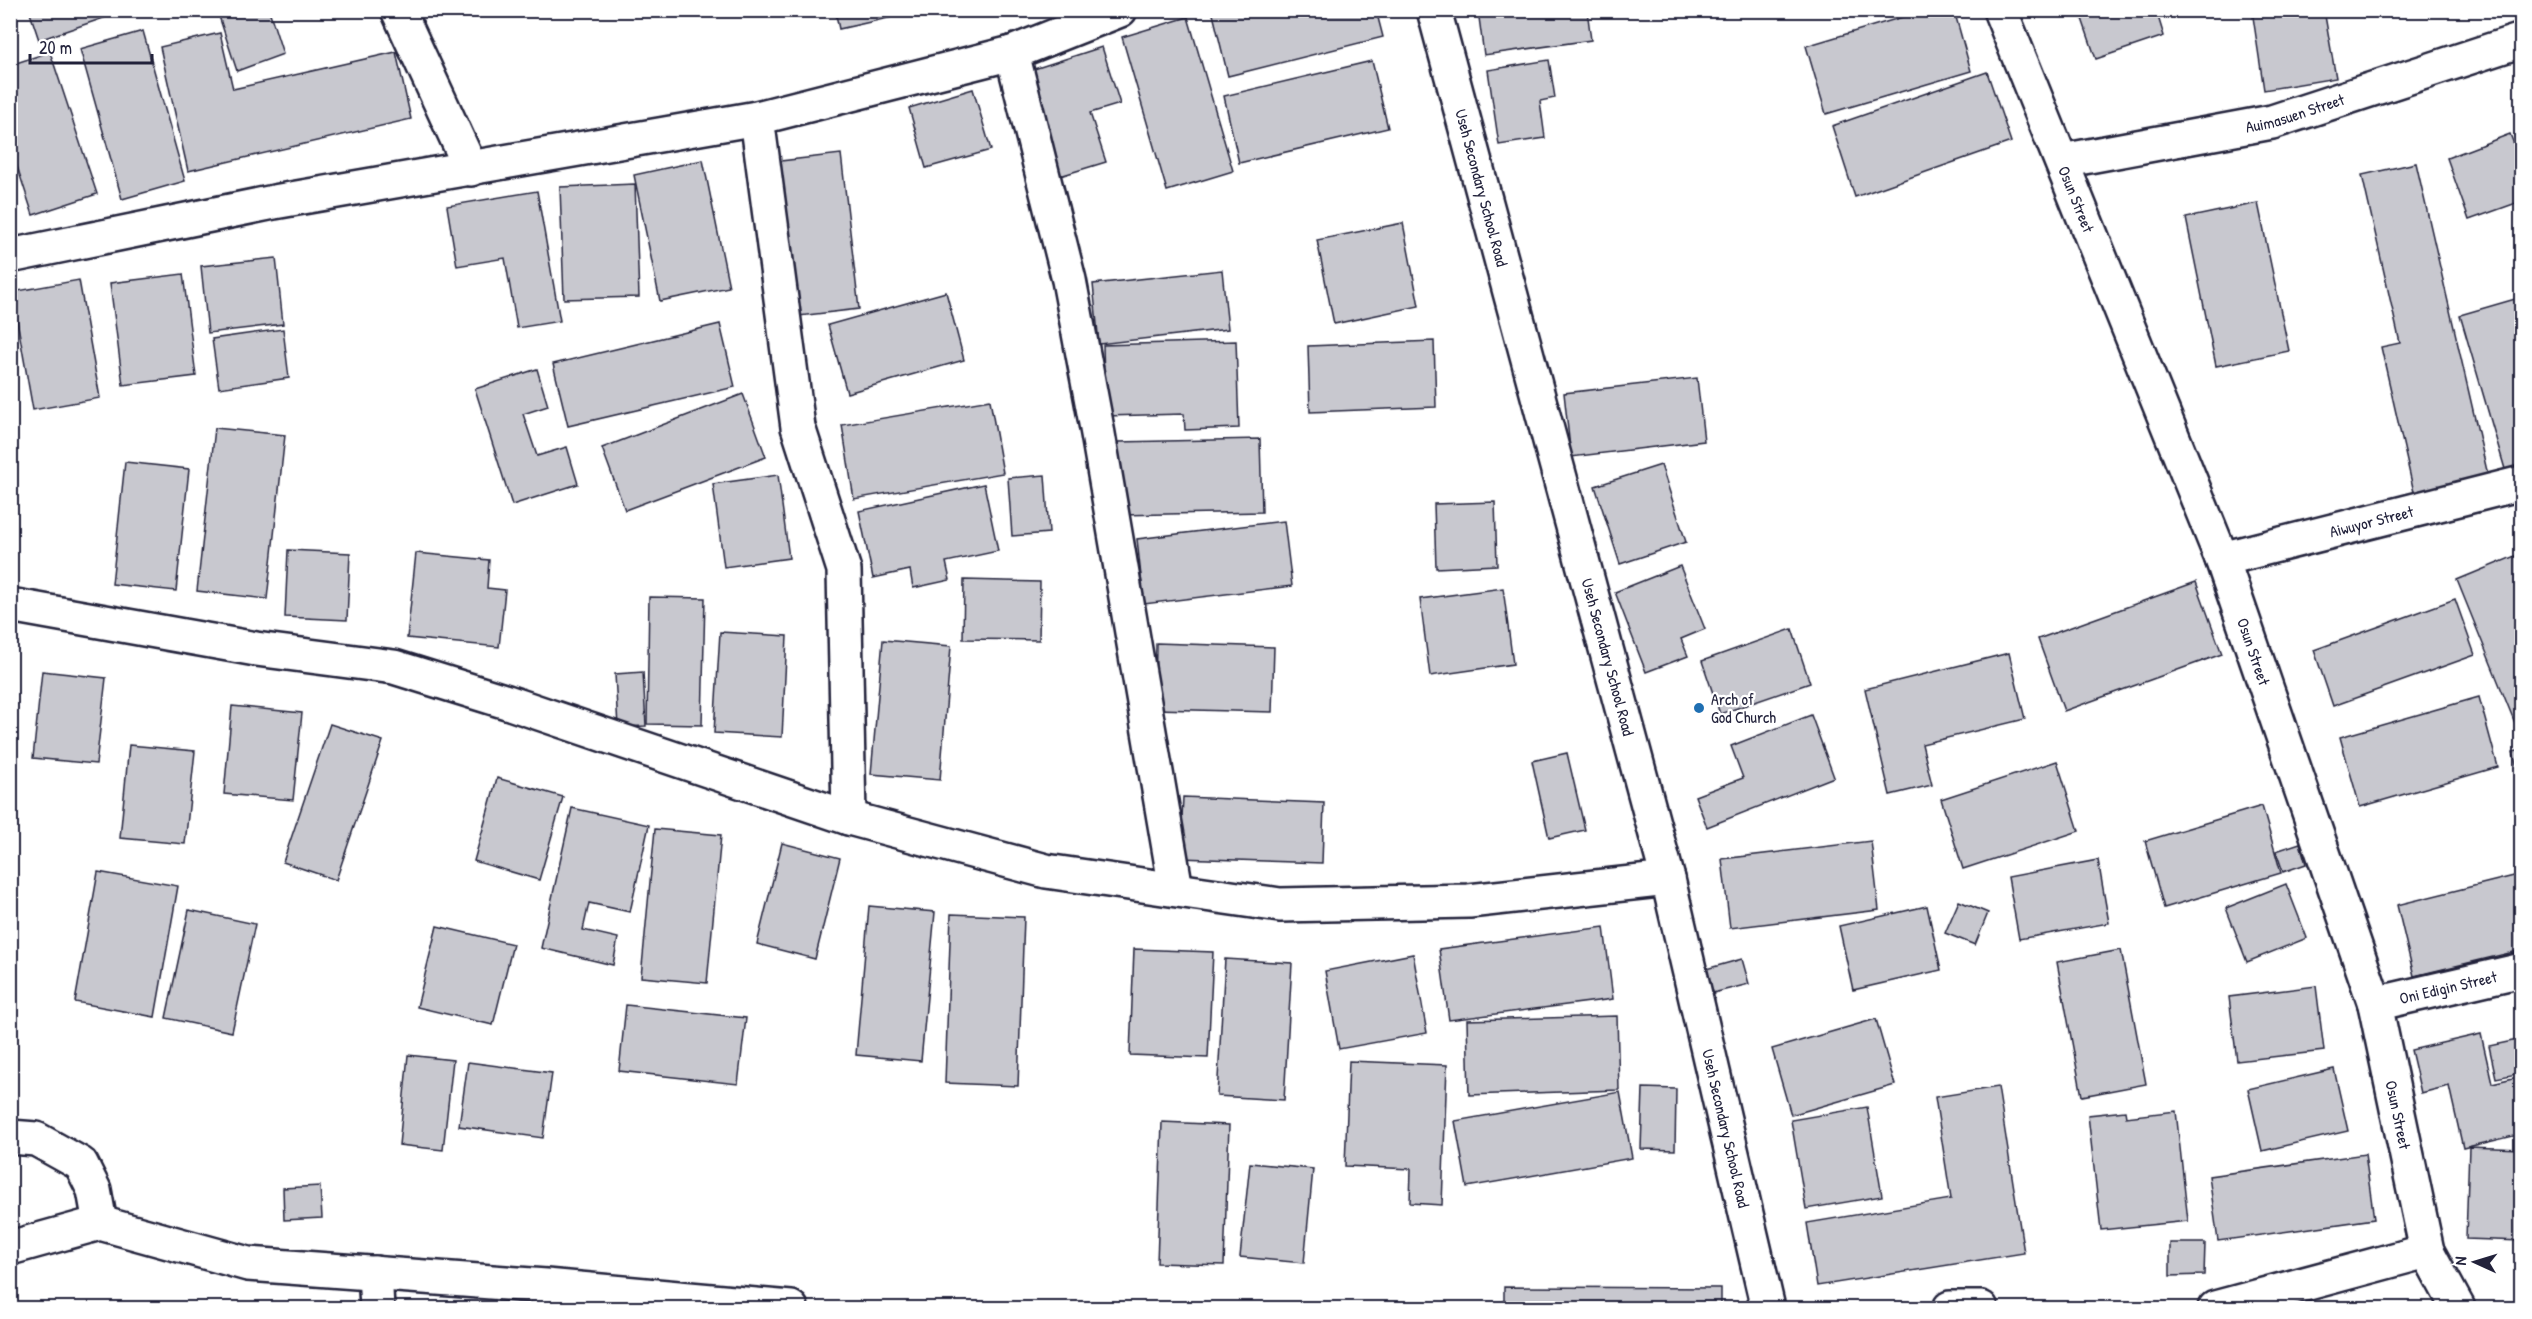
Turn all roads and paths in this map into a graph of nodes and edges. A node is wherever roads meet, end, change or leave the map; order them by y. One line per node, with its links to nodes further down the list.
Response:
1 (398, 10): 9 (street)
2 (1120, 10): 6 (street)
3 (1434, 10): 15 (street, Useh Secondary School Road)
4 (2000, 10): 8 (street, Osun Street)
5 (2522, 40): 8 (street, Auimasuen Street)
6 (1012, 53): 7 (street); 16 (street)
7 (758, 118): 9 (street); 14 (street)
8 (2062, 161): 12 (street, Osun Street)
9 (471, 169): 10 (street)
10 (10, 256)
11 (2522, 483): 12 (street, Aiwuyor Street)
12 (2222, 559): 18 (street, Osun Street)
13 (10, 605): 14 (street)
14 (849, 818): 16 (street)
15 (1668, 879): 16 (street); 26 (street, Useh Secondary School Road)
16 (1176, 889)
17 (2522, 970): 18 (street, Oni Edigin Street)
18 (2375, 1004): 22 (street, Osun Street)
19 (10, 1137): 20 (street)
20 (100, 1223): 21 (street); 23 (street)
21 (10, 1248)
22 (2427, 1251): 29 (street); 30 (street, Osun Street)
23 (375, 1274): 24 (street); 25 (street)
24 (377, 1308)
25 (791, 1308)
26 (1768, 1308)
27 (1950, 1308): 28 (street)
28 (1981, 1308)
29 (2215, 1308)
30 (2458, 1308)

